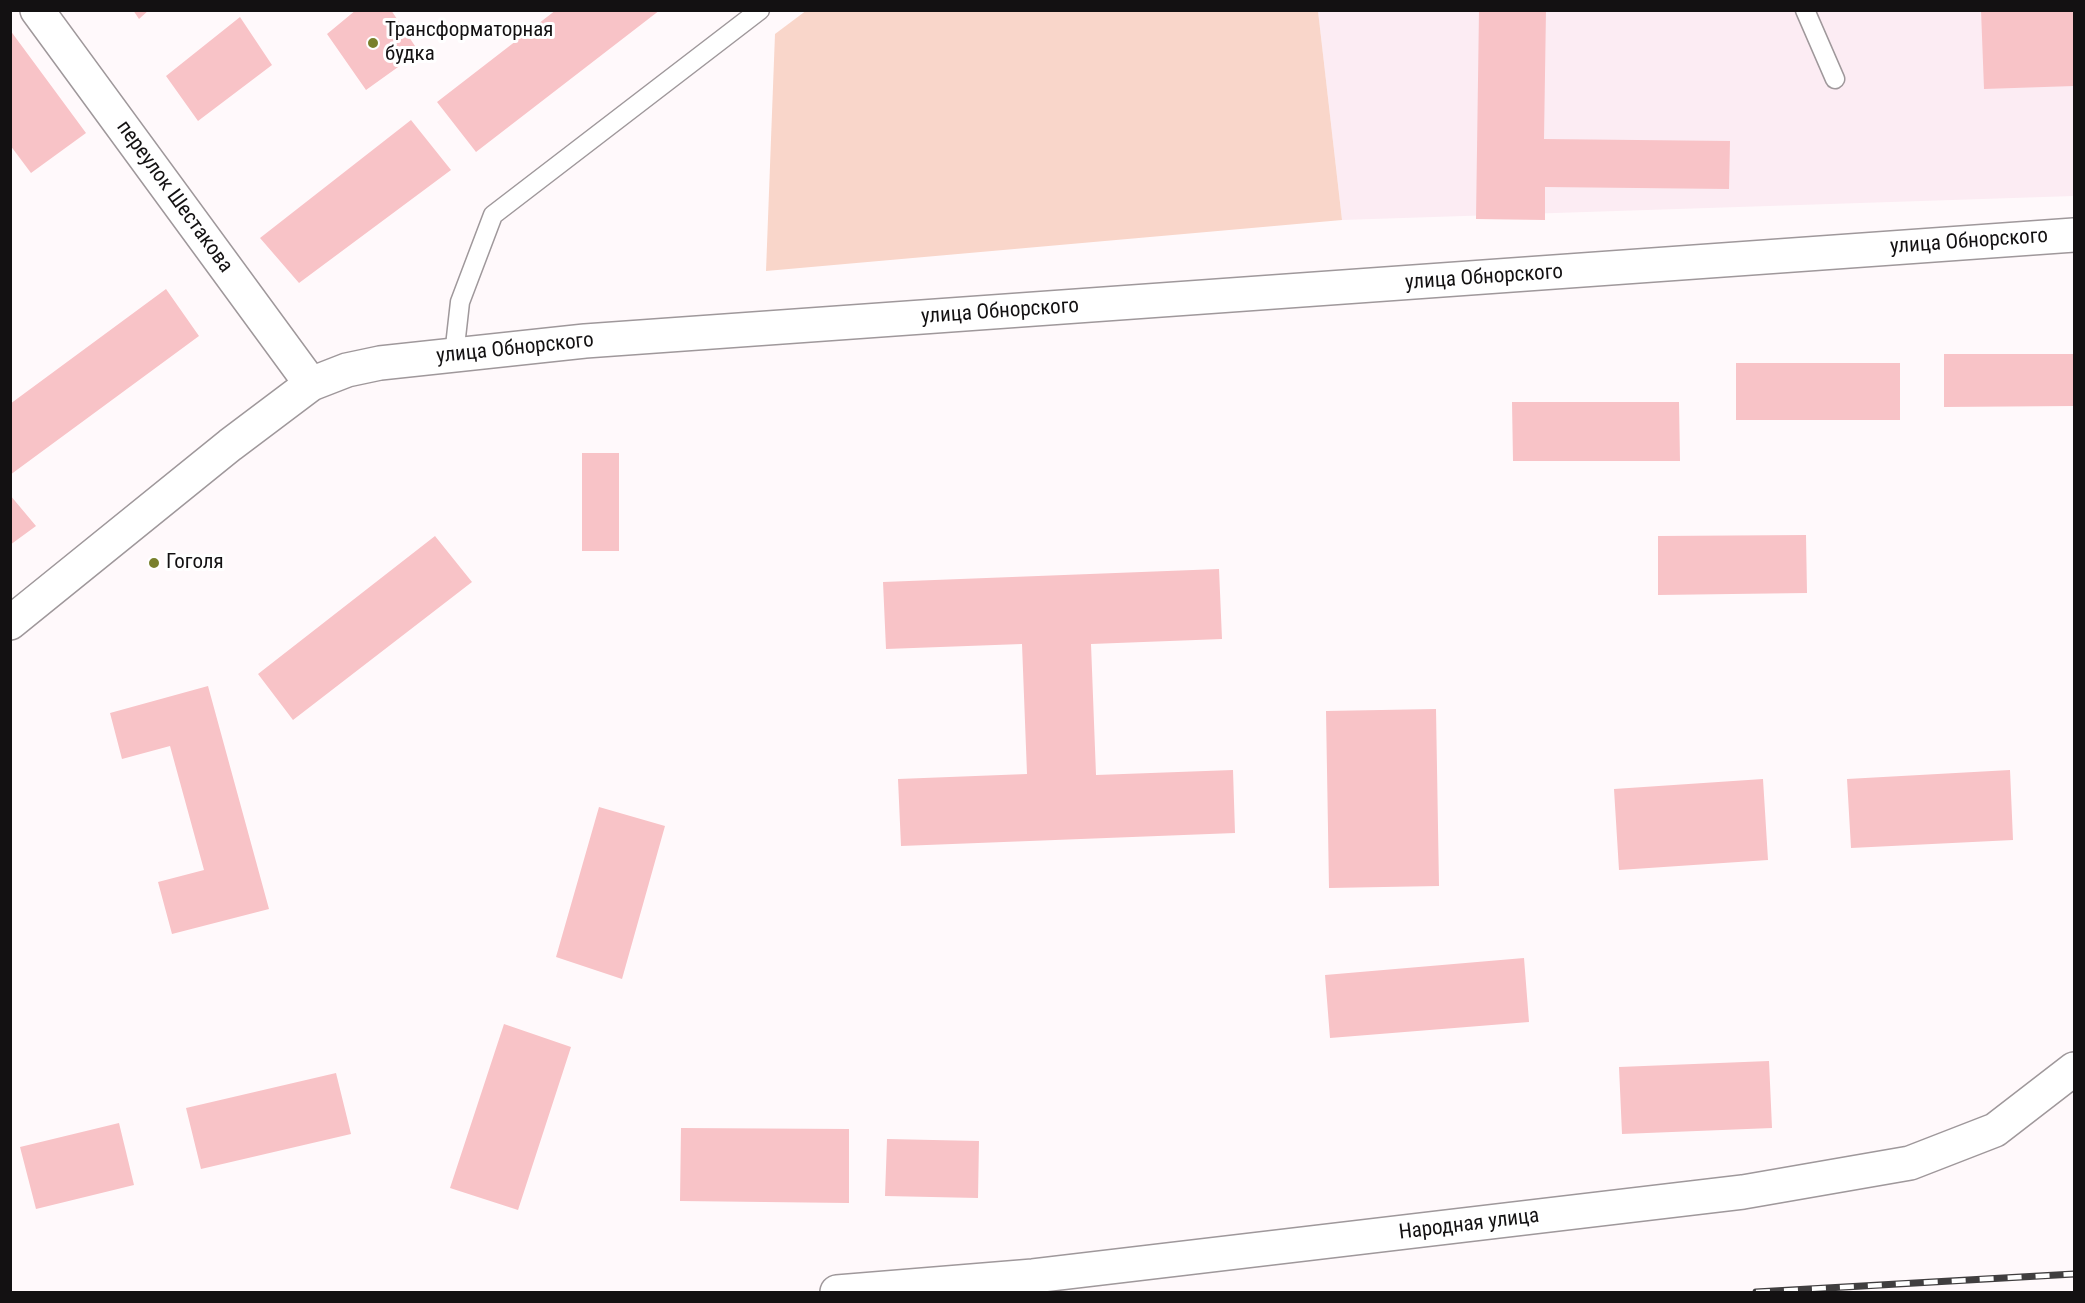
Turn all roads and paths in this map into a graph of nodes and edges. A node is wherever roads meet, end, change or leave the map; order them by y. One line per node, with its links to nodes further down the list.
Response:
1 (37, 10): 7 (main road, переулок Шестакова)
2 (759, 10): 6 (lane)
3 (1805, 10): 4 (lane)
4 (1835, 80)
5 (2074, 235): 6 (main road, улица Обнорского)
6 (454, 355): 7 (main road, улица Обнорского)
7 (311, 384): 8 (main road, улица Обнорского)
8 (10, 622)
9 (2074, 1069): 10 (main road, Народная улица)
10 (837, 1293)

